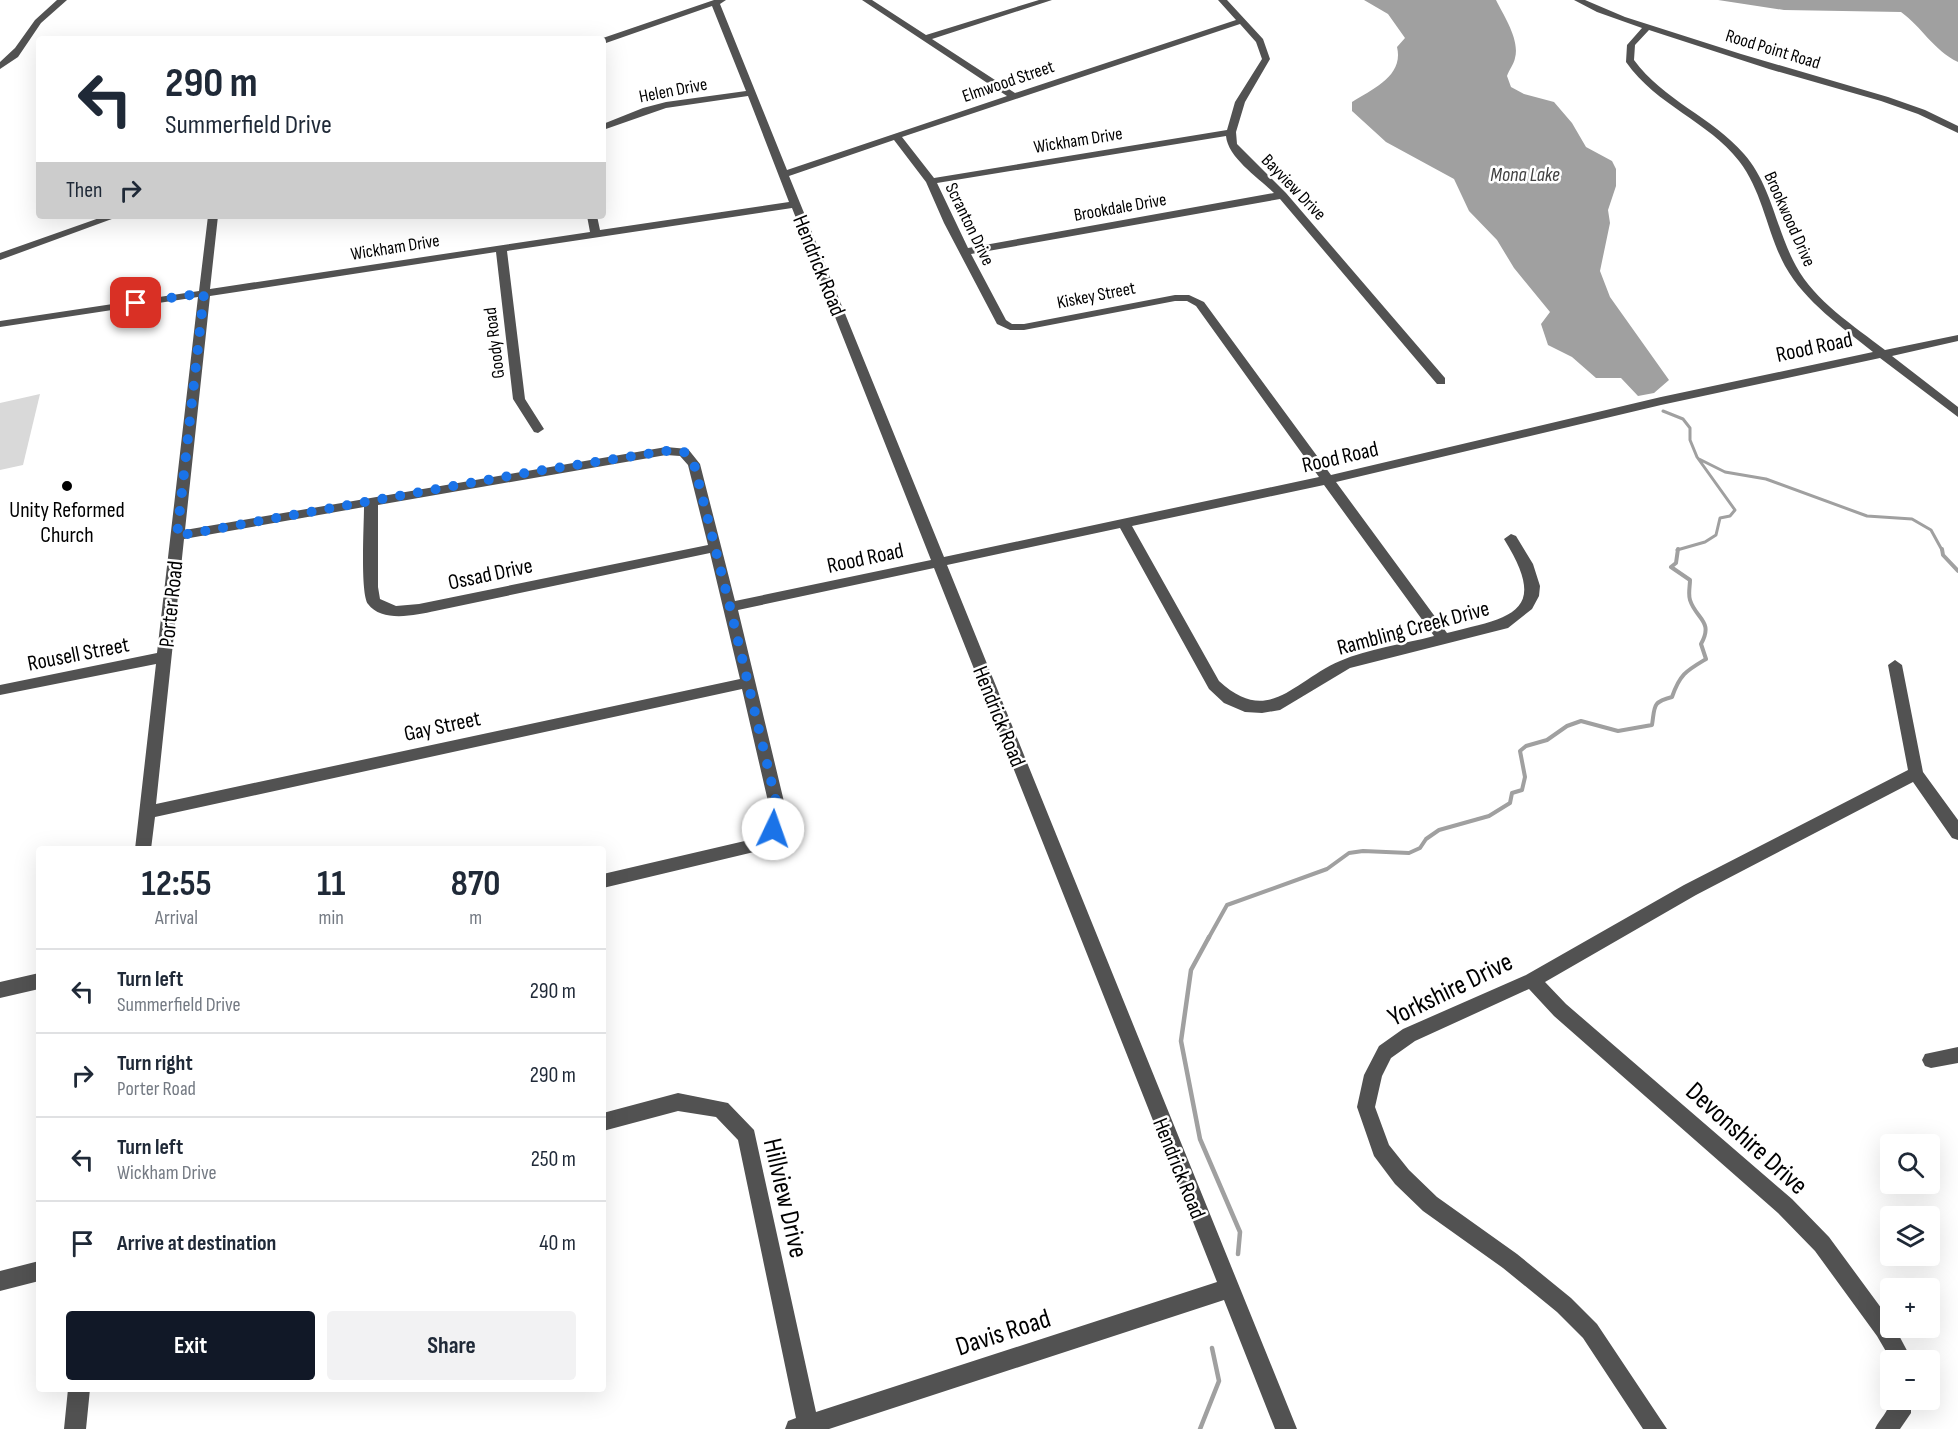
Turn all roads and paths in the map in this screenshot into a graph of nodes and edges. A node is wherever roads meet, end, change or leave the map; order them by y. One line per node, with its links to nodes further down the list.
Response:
1 (63, 0): 11 (street)
2 (866, 0): 9 (street)
3 (1048, 0): 9 (street)
4 (1222, 0): 7 (street)
5 (1578, 0): 8 (street, Rood Point Road)
6 (719, 2): 10 (street); 12 (street, Hendrick Road)
7 (1243, 21): 13 (street, Elmwood Street); 16 (street)
8 (1648, 26): 15 (street, Rood Point Road); 33 (street, Brookwood Drive)
9 (926, 38): 13 (street)
10 (606, 40)
11 (0, 66)
12 (752, 93): 14 (street, Helen Drive); 18 (street, Hendrick Road)
13 (1014, 96): 17 (street, Elmwood Street)
14 (606, 126)
15 (1958, 130)
16 (1231, 132): 19 (street, Wickham Drive); 20 (street, Bayview Drive)
17 (896, 136): 18 (street, Elmwood Street); 19 (street, Scranton Drive)
18 (784, 174): 21 (street, Hendrick Road)
19 (931, 181): 27 (street, Scranton Drive)
20 (1282, 195): 27 (street, Brookdale Drive); 34 (street, Bayview Drive)
21 (796, 204): 25 (street, Wickham Drive); 43 (street, Hendrick Road)
22 (107, 219): 28 (street)
23 (213, 219): 29 (street, Porter Road)
24 (593, 219): 25 (street)
25 (596, 235): 26 (street, Wickham Drive)
26 (501, 247): 29 (street, Wickham Drive); 36 (street, Goody Road)
27 (964, 252): 31 (street, Scranton Drive)
28 (0, 257)
29 (204, 293): 30 (street, Wickham Drive); 40 (street, Porter Road)
30 (0, 324)
31 (1010, 327): 37 (street, Kiskey Street)
32 (1958, 338): 33 (street, Rood Road)
33 (1882, 353): 35 (street, Brookwood Drive); 37 (street, Rood Road)
34 (1442, 381)
35 (1958, 413)
36 (538, 429)
37 (1327, 480): 39 (street, Rood Road); 45 (street)
38 (371, 503): 40 (street); 42 (street); 42 (street, Ossad Drive)
39 (1124, 524): 43 (street, Rood Road); 45 (street, Rambling Creek Drive)
40 (177, 536): 46 (street, Porter Road)
41 (1511, 539): 45 (street, Rambling Creek Drive)
42 (714, 548): 44 (street)
43 (939, 562): 44 (street, Rood Road); 63 (street, Hendrick Road)
44 (730, 607): 48 (street)
45 (1444, 640)
46 (164, 657): 49 (street, Rousell Street); 51 (street, Porter Road)
47 (1895, 664): 50 (street)
48 (746, 683): 51 (street, Gay Street); 54 (street)
49 (0, 690)
50 (1916, 773): 52 (street); 55 (street, Yorkshire Drive)
51 (147, 812): 53 (street, Porter Road)
52 (1958, 833)
53 (143, 846)
54 (606, 880)
55 (1532, 980): 64 (street, Devonshire Drive); 70 (street, Yorkshire Drive)
56 (36, 982): 57 (street)
57 (0, 990)
58 (1958, 1055): 59 (street)
59 (1931, 1060)
60 (606, 1121): 67 (street, Hillview Drive)
61 (36, 1272): 62 (street)
62 (0, 1281)
63 (1228, 1289): 67 (street, Davis Road); 69 (street, Hendrick Road)
64 (1896, 1350)
65 (79, 1392): 68 (street)
66 (1900, 1410): 71 (street)
67 (802, 1427)
68 (75, 1429)
69 (1286, 1429)
70 (1656, 1429)
71 (1886, 1429)

